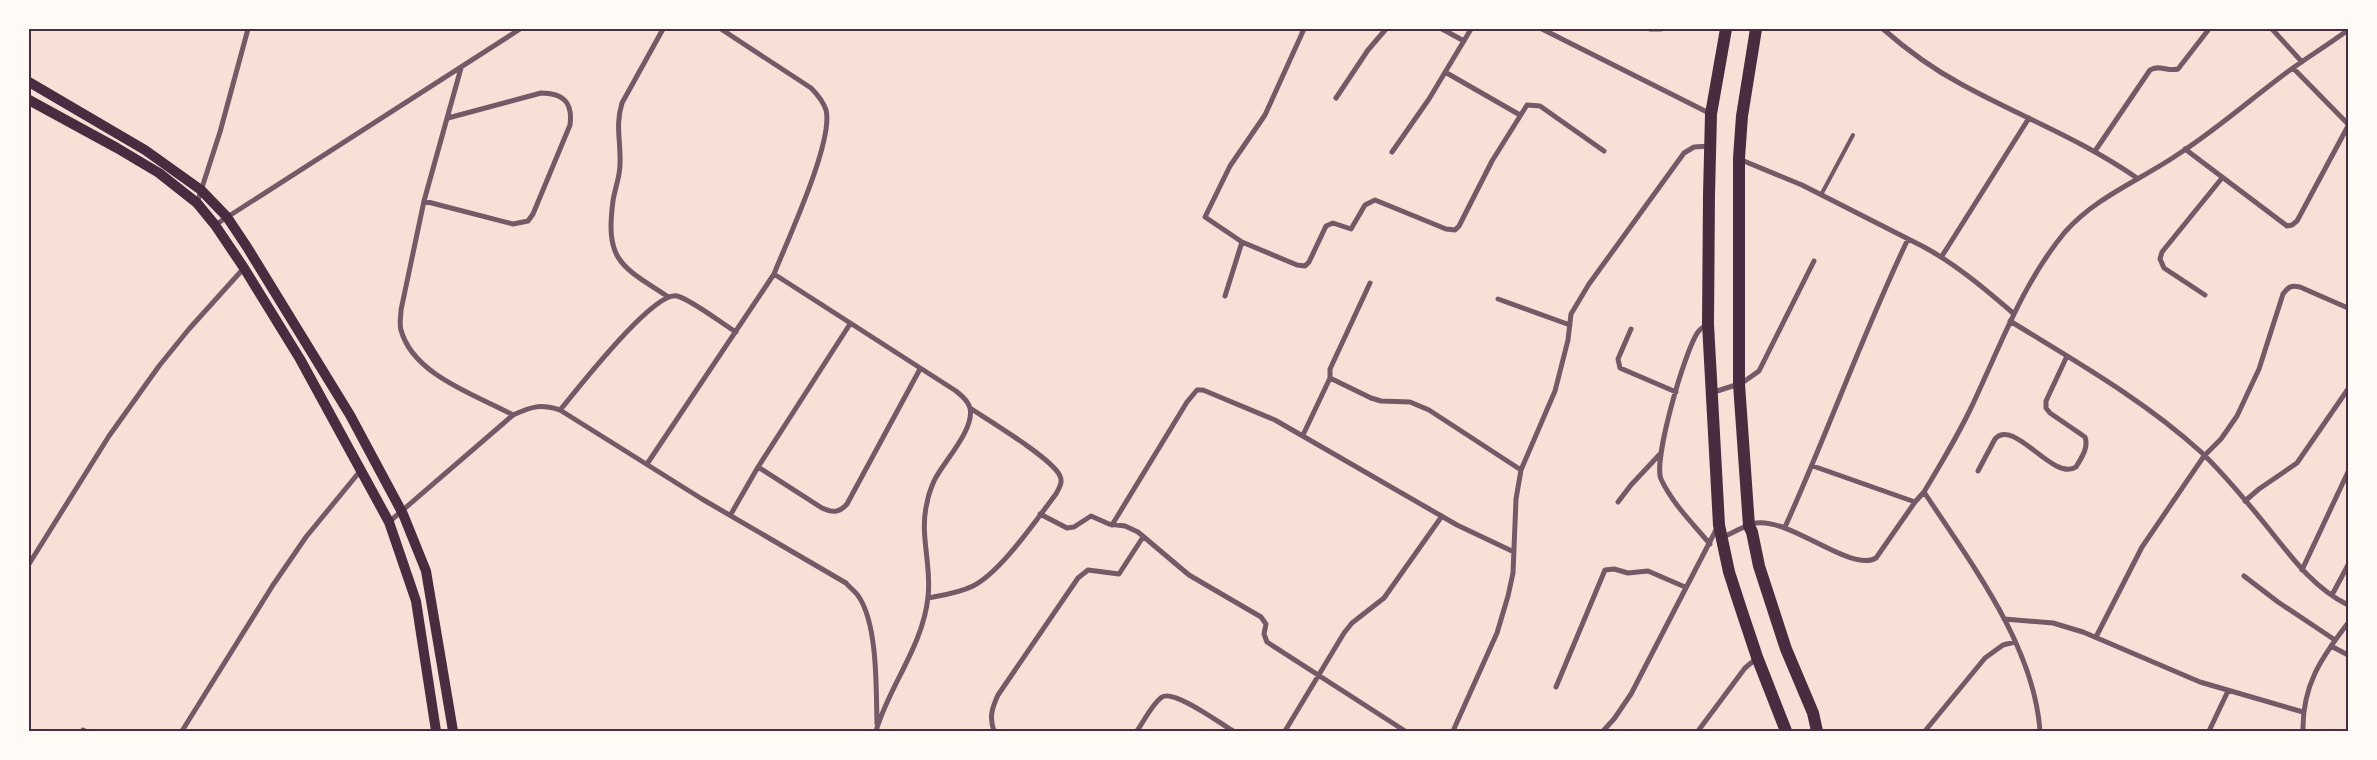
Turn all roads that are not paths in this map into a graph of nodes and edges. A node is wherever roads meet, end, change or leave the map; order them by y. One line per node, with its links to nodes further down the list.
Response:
1 (248, 29): 40 (street)
2 (520, 29): 20 (street)
3 (663, 29): 54 (street)
4 (721, 29): 51 (street)
5 (1304, 29): 47 (street)
6 (1386, 29): 24 (street)
7 (1442, 29): 18 (street)
8 (1471, 29): 18 (street)
9 (1542, 29): 26 (street)
10 (1650, 29): 11 (street)
11 (1661, 29)
12 (1726, 29): 26 (main road)
13 (1756, 29): 37 (main road)
14 (1883, 29): 29 (street)
15 (2209, 29): 34 (street)
16 (2272, 29): 19 (street)
17 (2348, 30): 19 (street)
18 (1464, 40): 22 (street)
19 (2302, 62): 21 (street)
20 (461, 68): 28 (street); 44 (street)
21 (2293, 68): 30 (street); 33 (street)
22 (1445, 72): 27 (street); 35 (street)
23 (29, 82): 40 (main road)
24 (1336, 98)
25 (29, 100): 43 (main road)
26 (1711, 114): 32 (main road)
27 (1520, 115): 36 (street); 47 (street)
28 (448, 118): 42 (street); 42 (street)
29 (2029, 118): 34 (street); 48 (street)
30 (2348, 125): 39 (street)
31 (1853, 135): 41 (lane)
32 (1711, 146): 61 (main road); 62 (street)
33 (2185, 149): 38 (street); 39 (street)
34 (2096, 151): 38 (street)
35 (1392, 152)
36 (1604, 152)
37 (1739, 158): 41 (street); 68 (main road)
38 (2137, 178): 58 (street)
39 (2222, 178): 53 (street)
40 (201, 190): 43 (street); 44 (main road)
41 (1821, 195): 46 (street)
42 (424, 201): 74 (street)
43 (197, 203): 45 (main road)
44 (227, 217): 45 (street); 89 (main road)
45 (215, 224): 50 (main road)
46 (1908, 238): 48 (street); 79 (street)
47 (1242, 242): 55 (street)
48 (1942, 256): 58 (street)
49 (1814, 261): 68 (street)
50 (244, 268): 81 (main road); 101 (street)
51 (774, 274): 60 (street); 64 (street)
52 (1370, 284): 67 (street)
53 (2205, 295)
54 (667, 296): 64 (street); 73 (street)
55 (1225, 296)
56 (1498, 299): 62 (street)
57 (2348, 308): 77 (street)
58 (2013, 313): 59 (street)
59 (2010, 320): 65 (street); 85 (street)
60 (850, 324): 66 (street); 80 (street)
61 (1708, 324): 70 (street); 71 (main road)
62 (1570, 325): 82 (street)
63 (1631, 329): 70 (street)
64 (736, 332): 78 (street)
65 (2067, 356): 77 (street); 83 (street)
66 (920, 368): 72 (street); 80 (street)
67 (1330, 378): 75 (street); 82 (street)
68 (1739, 384): 71 (street); 95 (main road)
69 (2348, 389): 86 (street)
70 (1676, 392): 76 (street)
71 (1710, 393): 97 (main road)
72 (970, 408): 91 (street); 107 (street)
73 (560, 410): 74 (street); 78 (street)
74 (513, 414): 89 (street)
75 (1302, 434): 92 (street); 94 (street)
76 (1660, 453): 87 (street); 99 (street)
77 (2204, 456): 86 (street); 111 (street)
78 (647, 464): 90 (street)
79 (1813, 466): 88 (street); 96 (street)
80 (758, 468): 90 (street)
81 (362, 470): 93 (main road); 122 (street)
82 (1521, 470): 100 (street)
83 (1978, 471)
84 (2348, 472): 103 (street)
85 (1924, 492): 88 (street); 109 (street)
86 (2245, 501): 103 (street)
87 (1618, 502)
88 (1915, 502): 96 (street)
89 (401, 512): 93 (street); 124 (main road)
90 (731, 514): 121 (street)
91 (1040, 514): 94 (street); 107 (street)
92 (1442, 516): 100 (street); 117 (street)
93 (389, 522): 123 (main road)
94 (1112, 525): 98 (street)
95 (1748, 526): 96 (street); 97 (street); 134 (main road)
96 (1785, 527)
97 (1720, 532): 99 (street); 116 (main road)
98 (1144, 537): 117 (street); 125 (street)
99 (1710, 544): 105 (street)
100 (1514, 552): 130 (street)
101 (29, 564)
102 (2348, 565): 106 (street)
103 (2302, 570): 106 (street)
104 (2244, 576): 112 (street)
105 (1685, 587): 118 (street); 131 (street)
106 (2332, 595): 108 (street)
107 (928, 598): 121 (street)
108 (2348, 605)
109 (2004, 619): 111 (street); 113 (street)
110 (2348, 623): 112 (street)
111 (2096, 637): 119 (street)
112 (2335, 640): 114 (street)
113 (2015, 642): 135 (street); 136 (street)
114 (2331, 646): 115 (street); 120 (street)
115 (2348, 655)
116 (1757, 657): 132 (street); 133 (main road)
117 (1318, 675): 128 (street); 129 (street)
118 (1556, 687)
119 (2228, 691): 120 (street); 137 (street)
120 (2303, 712): 138 (street)
121 (877, 729)
122 (182, 731)
123 (436, 731)
124 (453, 731)
125 (994, 731)
126 (1137, 731): 127 (street)
127 (1233, 731)
128 (1285, 731)
129 (1405, 731)
130 (1454, 731)
131 (1603, 731)
132 (1698, 731)
133 (1786, 731)
134 (1817, 731)
135 (1926, 731)
136 (2040, 731)
137 (2209, 731)
138 (2303, 731)

